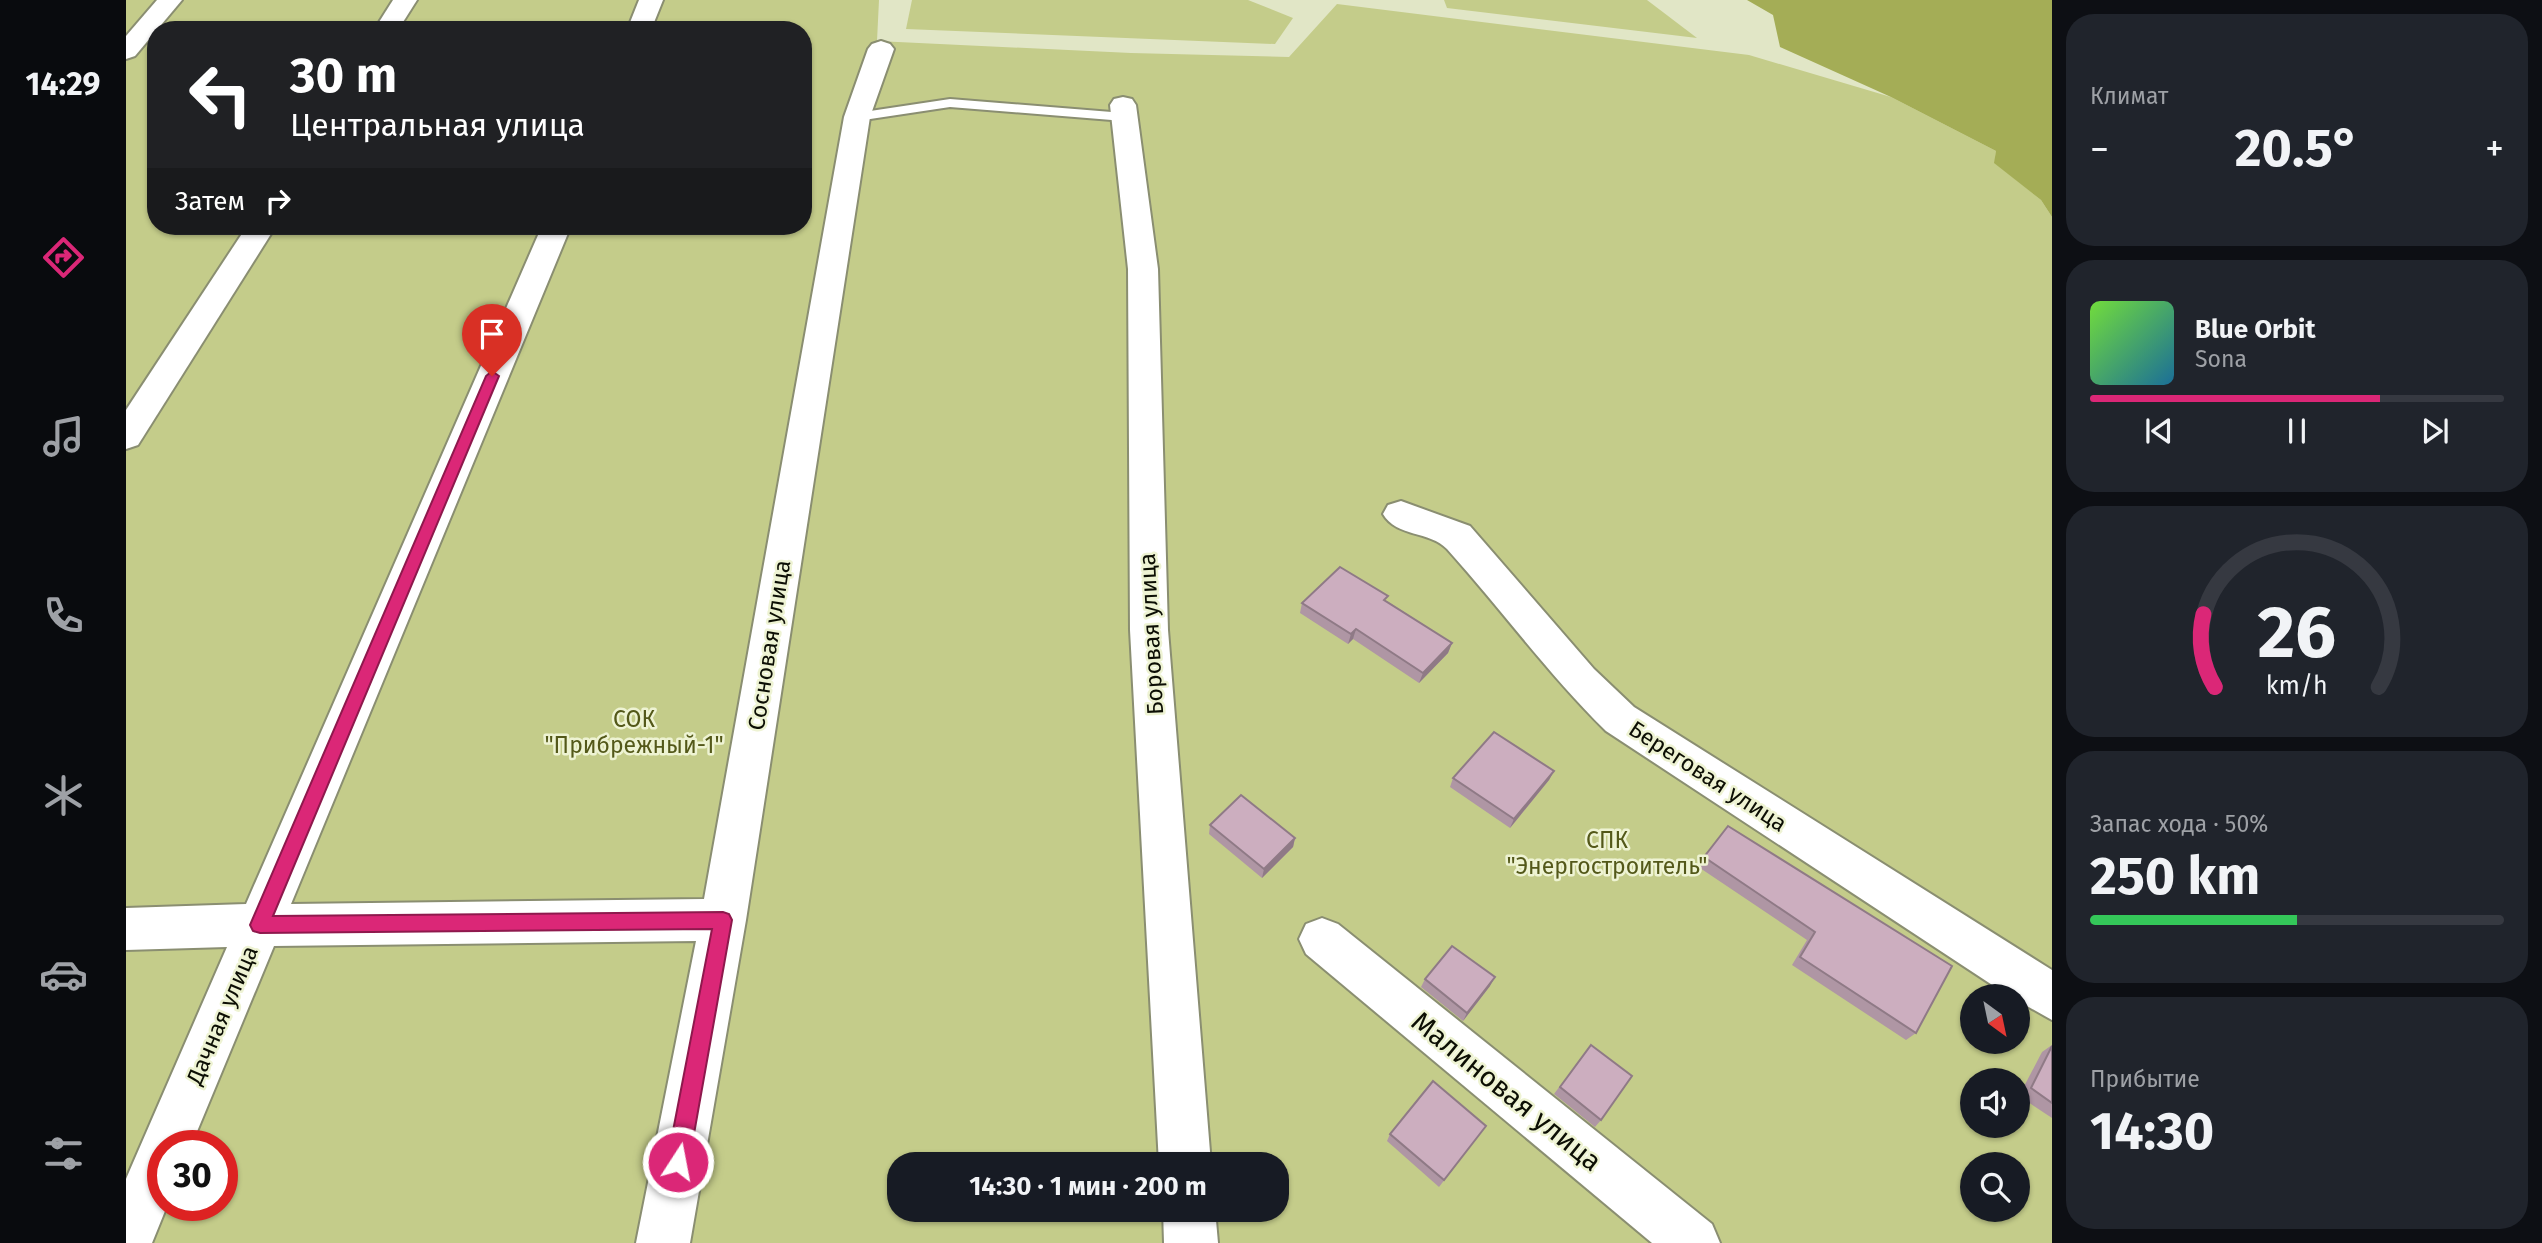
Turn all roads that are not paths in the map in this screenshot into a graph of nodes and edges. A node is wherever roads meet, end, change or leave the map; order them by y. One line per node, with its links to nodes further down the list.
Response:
1 (170, 0): 4 (street)
2 (405, 0): 5 (street)
3 (651, 0): 6 (street)
4 (152, 21)
5 (392, 21)
6 (643, 21)
7 (147, 27): 9 (street)
8 (881, 49): 11 (street, Сосновая улица)
9 (126, 51)
10 (1124, 111): 11 (lane); 22 (street, Боровая улица)
11 (857, 117): 16 (street, Сосновая улица)
12 (255, 235): 14 (street)
13 (552, 235): 17 (street, Дачная улица)
14 (126, 437)
15 (1401, 514): 20 (street, Береговая улица)
16 (723, 920): 17 (street); 26 (street, Сосновая улица)
17 (260, 925): 18 (street); 21 (street, Дачная улица)
18 (126, 929)
19 (1322, 939): 28 (street, Малиновая улица)
20 (2052, 997)
21 (173, 1130)
22 (1184, 1152)
23 (147, 1192): 25 (street)
24 (1190, 1222): 27 (street)
25 (126, 1241)
26 (663, 1243)
27 (1191, 1243)
28 (1693, 1243)

